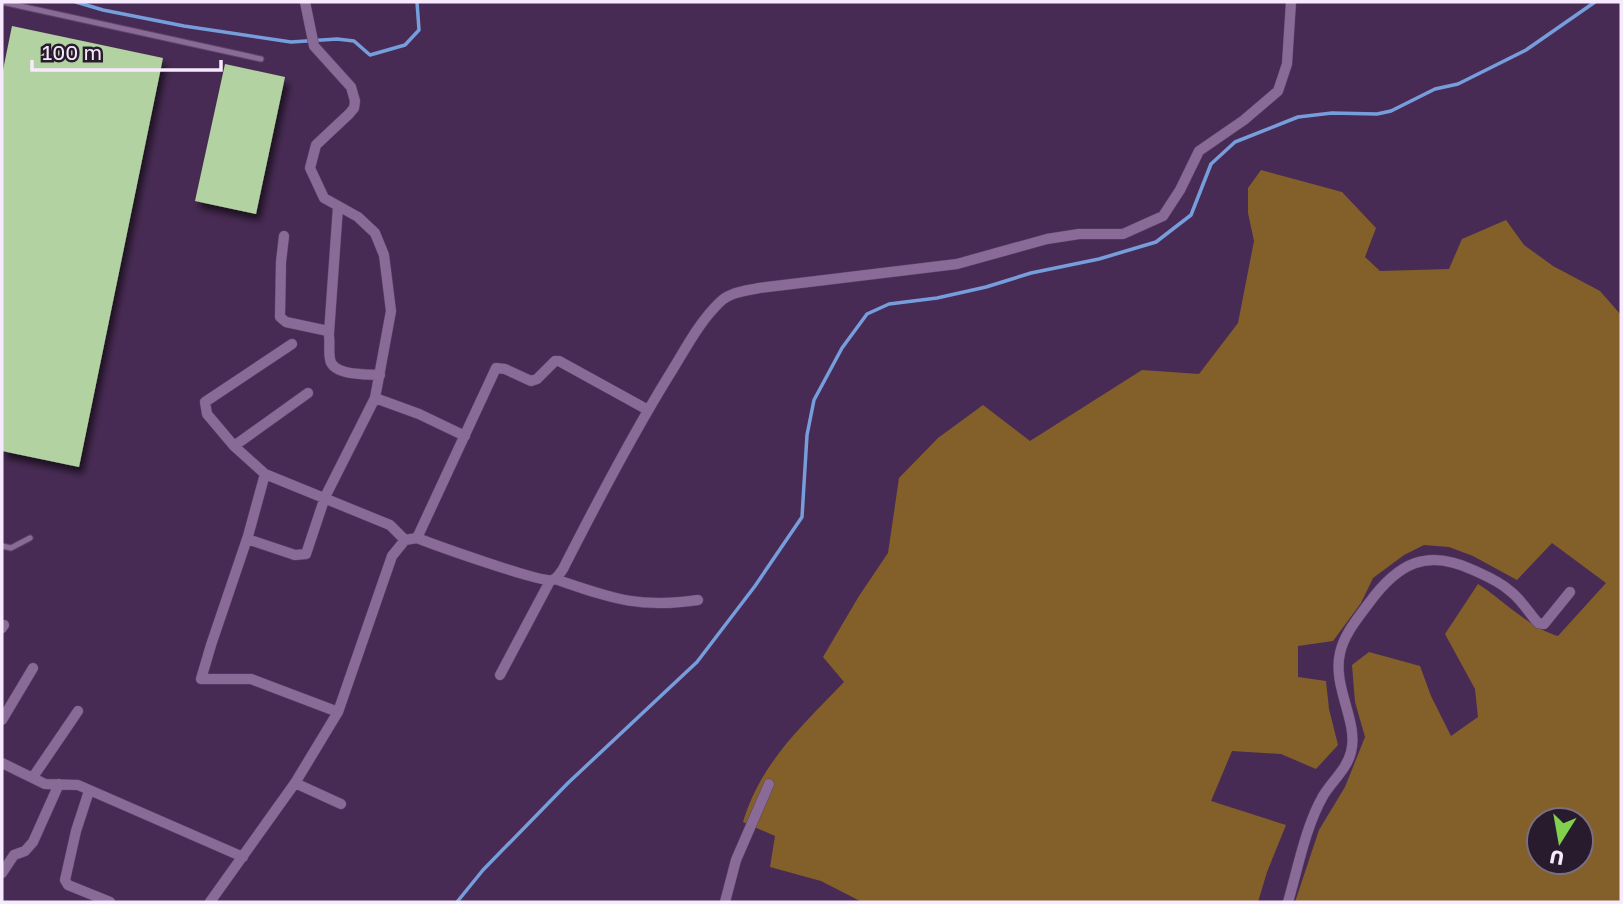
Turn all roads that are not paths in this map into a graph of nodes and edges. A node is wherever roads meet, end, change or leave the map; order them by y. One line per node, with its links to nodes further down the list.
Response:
1 (2, 2): 4 (lane)
2 (305, 2): 5 (street)
3 (1291, 2): 12 (street)
4 (261, 59)
5 (338, 206): 7 (street); 9 (street)
6 (284, 236): 7 (street)
7 (329, 333): 9 (street)
8 (292, 344): 14 (street)
9 (380, 375): 11 (street)
10 (308, 393): 14 (street)
11 (375, 398): 13 (street); 16 (street)
12 (648, 410): 13 (street); 22 (street)
13 (465, 436): 18 (street)
14 (234, 446): 15 (street)
15 (265, 474): 16 (street); 19 (street)
16 (325, 497): 19 (street); 20 (street)
17 (30, 538): 21 (lane)
18 (417, 538): 20 (street); 22 (street)
19 (247, 540): 28 (street)
20 (405, 540): 28 (street)
21 (2, 546)
22 (553, 580): 24 (street); 26 (street)
23 (1570, 592): 42 (street)
24 (698, 600)
25 (33, 668): 29 (street)
26 (500, 675)
27 (78, 711): 31 (street)
28 (338, 712): 32 (street)
29 (2, 720)
30 (2, 763): 31 (street)
31 (33, 777): 33 (street)
32 (295, 783): 36 (street); 37 (street)
33 (59, 784): 35 (street); 38 (street)
34 (769, 784): 41 (street)
35 (89, 791): 37 (street); 39 (street)
36 (341, 804)
37 (243, 857): 40 (street)
38 (2, 873)
39 (110, 902)
40 (210, 902)
41 (725, 902)
42 (1288, 902)

